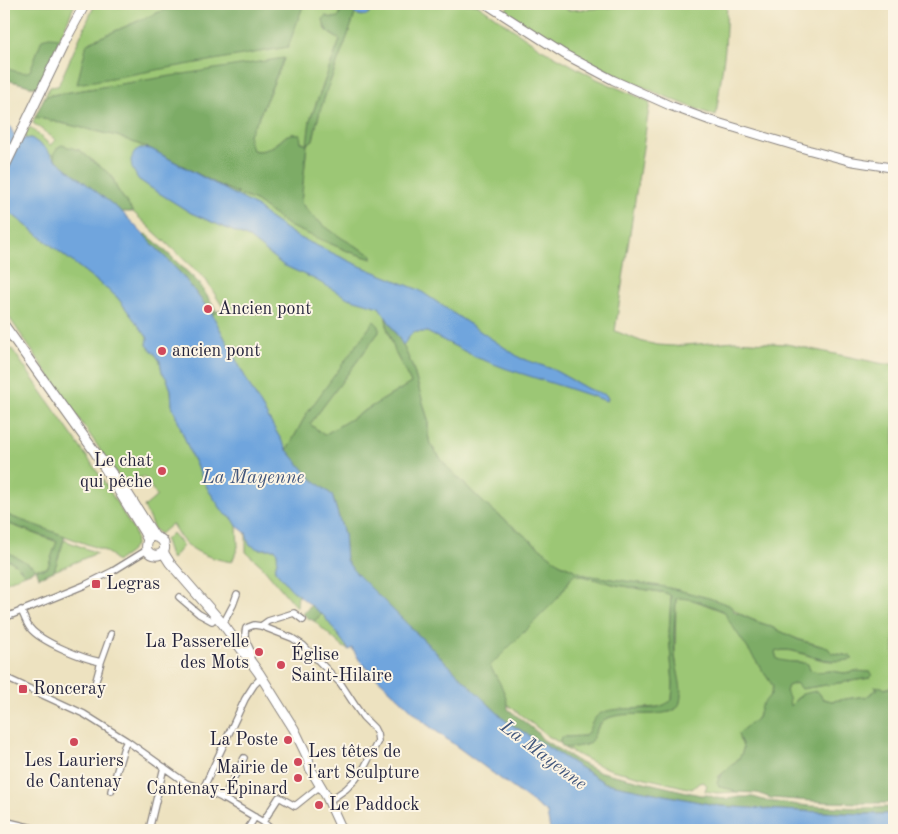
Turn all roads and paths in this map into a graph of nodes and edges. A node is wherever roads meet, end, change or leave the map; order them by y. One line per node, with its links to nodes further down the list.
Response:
1 (85, 4): 3 (main road)
2 (486, 4): 4 (street)
3 (4, 168)
4 (894, 168)
5 (4, 325): 6 (main road)
6 (151, 539): 7 (main road); 8 (main road)
7 (147, 550): 8 (main road); 11 (street)
8 (162, 552): 13 (main road)
9 (236, 594): 13 (street)
10 (179, 597): 13 (street)
11 (21, 610): 12 (street); 18 (street)
12 (4, 618)
13 (220, 620): 17 (main road)
14 (303, 620): 15 (street)
15 (261, 626): 17 (street); 29 (street)
16 (111, 634): 18 (street)
17 (250, 659): 20 (main road)
18 (101, 662): 21 (street)
19 (4, 677): 22 (street)
20 (262, 677): 25 (main road); 26 (street)
21 (94, 688)
22 (127, 741): 24 (street); 27 (street)
23 (244, 758): 28 (street)
24 (164, 767): 26 (street); 34 (street)
25 (320, 786): 29 (main road); 32 (street)
26 (203, 789): 28 (street)
27 (111, 791)
28 (223, 799): 30 (street)
29 (329, 801): 37 (main road)
30 (255, 817): 32 (street); 35 (street)
31 (4, 821): 33 (street)
32 (262, 822): 36 (street)
33 (42, 830)
34 (149, 830)
35 (247, 830)
36 (272, 830)
37 (342, 830)

